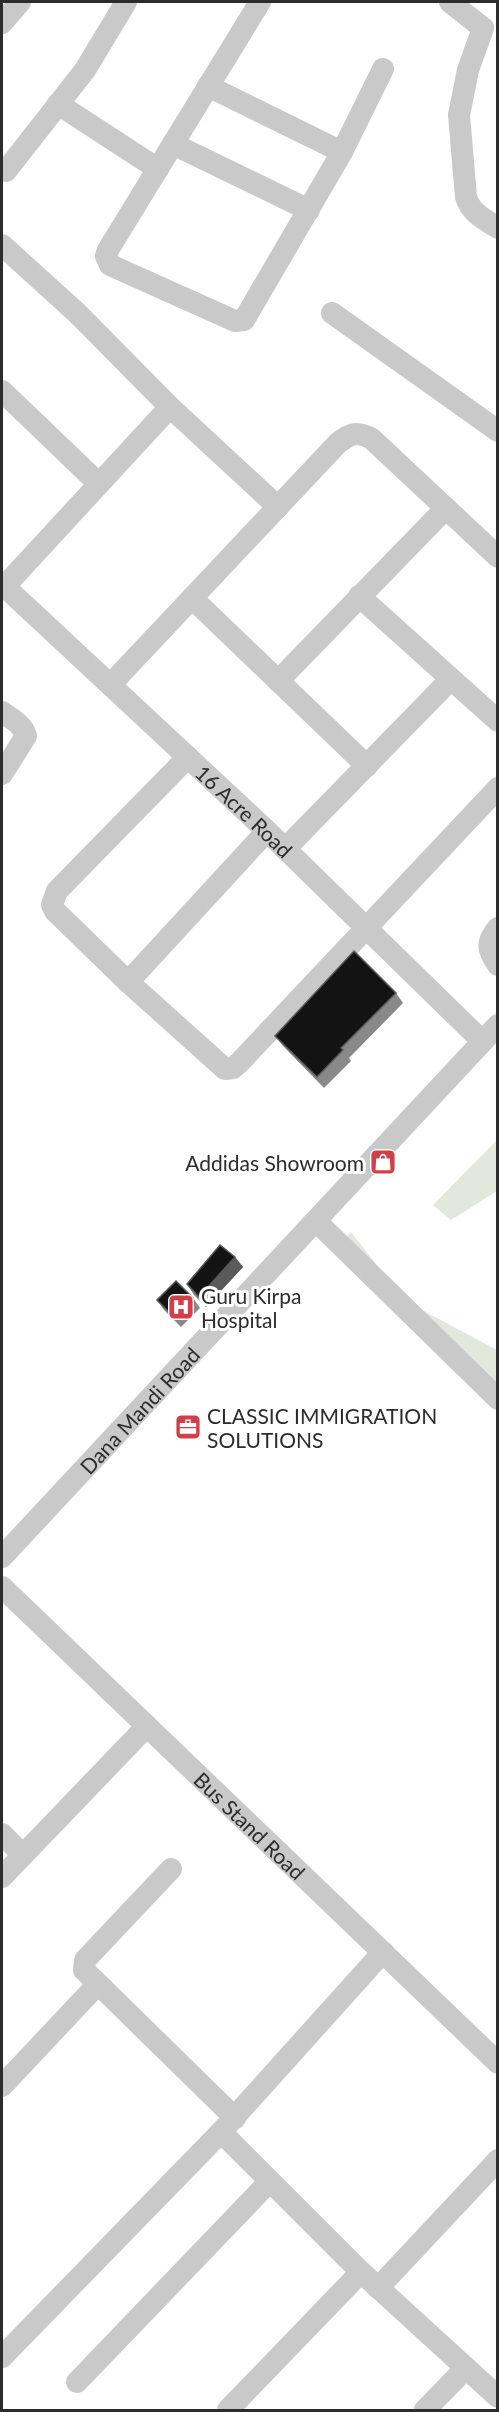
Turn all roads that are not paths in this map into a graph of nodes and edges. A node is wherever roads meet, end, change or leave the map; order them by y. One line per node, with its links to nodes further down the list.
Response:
1 (20, 2): 5 (street)
2 (126, 2): 9 (street)
3 (260, 2): 8 (street)
4 (450, 2): 6 (street)
5 (2, 23)
6 (490, 32): 15 (street)
7 (383, 69): 11 (street)
8 (208, 86): 10 (street); 11 (street)
9 (58, 104): 12 (street); 13 (street)
10 (173, 144): 12 (street); 14 (street)
11 (342, 152): 14 (street)
12 (158, 169): 14 (street)
13 (6, 171)
14 (309, 210)
15 (498, 228)
16 (2, 245): 19 (street)
17 (332, 313): 20 (street)
18 (2, 392): 21 (street)
19 (170, 407): 21 (street); 22 (street)
20 (498, 431)
21 (99, 484): 25 (street)
22 (278, 507): 23 (street); 27 (street)
23 (446, 508): 24 (street); 26 (street)
24 (498, 557)
25 (3, 586): 30 (street, 16 Acre Road)
26 (359, 596): 28 (street); 29 (street)
27 (192, 598): 29 (street); 30 (street)
28 (451, 679): 32 (street); 34 (street)
29 (278, 681): 34 (street)
30 (111, 684): 33 (street, 16 Acre Road)
31 (2, 712): 35 (street)
32 (498, 721)
33 (188, 757): 37 (street, 16 Acre Road); 42 (street)
34 (367, 766): 38 (street)
35 (2, 774)
36 (498, 788): 40 (street)
37 (267, 831): 38 (street, 16 Acre Road); 42 (street)
38 (285, 849): 40 (street, 16 Acre Road)
39 (498, 928): 41 (street)
40 (366, 929): 42 (street); 43 (street, 16 Acre Road)
41 (498, 965)
42 (128, 982)
43 (490, 1033): 44 (street, Dana Mandi Road)
44 (316, 1221): 45 (street); 46 (street, Dana Mandi Road)
45 (498, 1399)
46 (2, 1557)
47 (2, 1587): 48 (street, Bus Stand Road)
48 (147, 1726): 50 (street); 53 (street, Bus Stand Road)
49 (2, 1834): 50 (street)
50 (23, 1855): 52 (street)
51 (171, 1869): 54 (street)
52 (2, 1877)
53 (383, 1953): 55 (street, Bus Stand Road); 57 (street)
54 (98, 1985): 56 (street); 57 (street)
55 (498, 2063)
56 (2, 2086)
57 (228, 2125): 59 (street); 62 (street)
58 (498, 2160): 61 (street)
59 (269, 2182): 60 (street); 64 (street)
60 (361, 2272): 61 (street); 66 (street)
61 (378, 2288): 63 (street)
62 (2, 2356)
63 (466, 2368): 65 (street); 67 (street)
64 (77, 2382)
65 (493, 2384)
66 (228, 2410)
67 (425, 2410)

